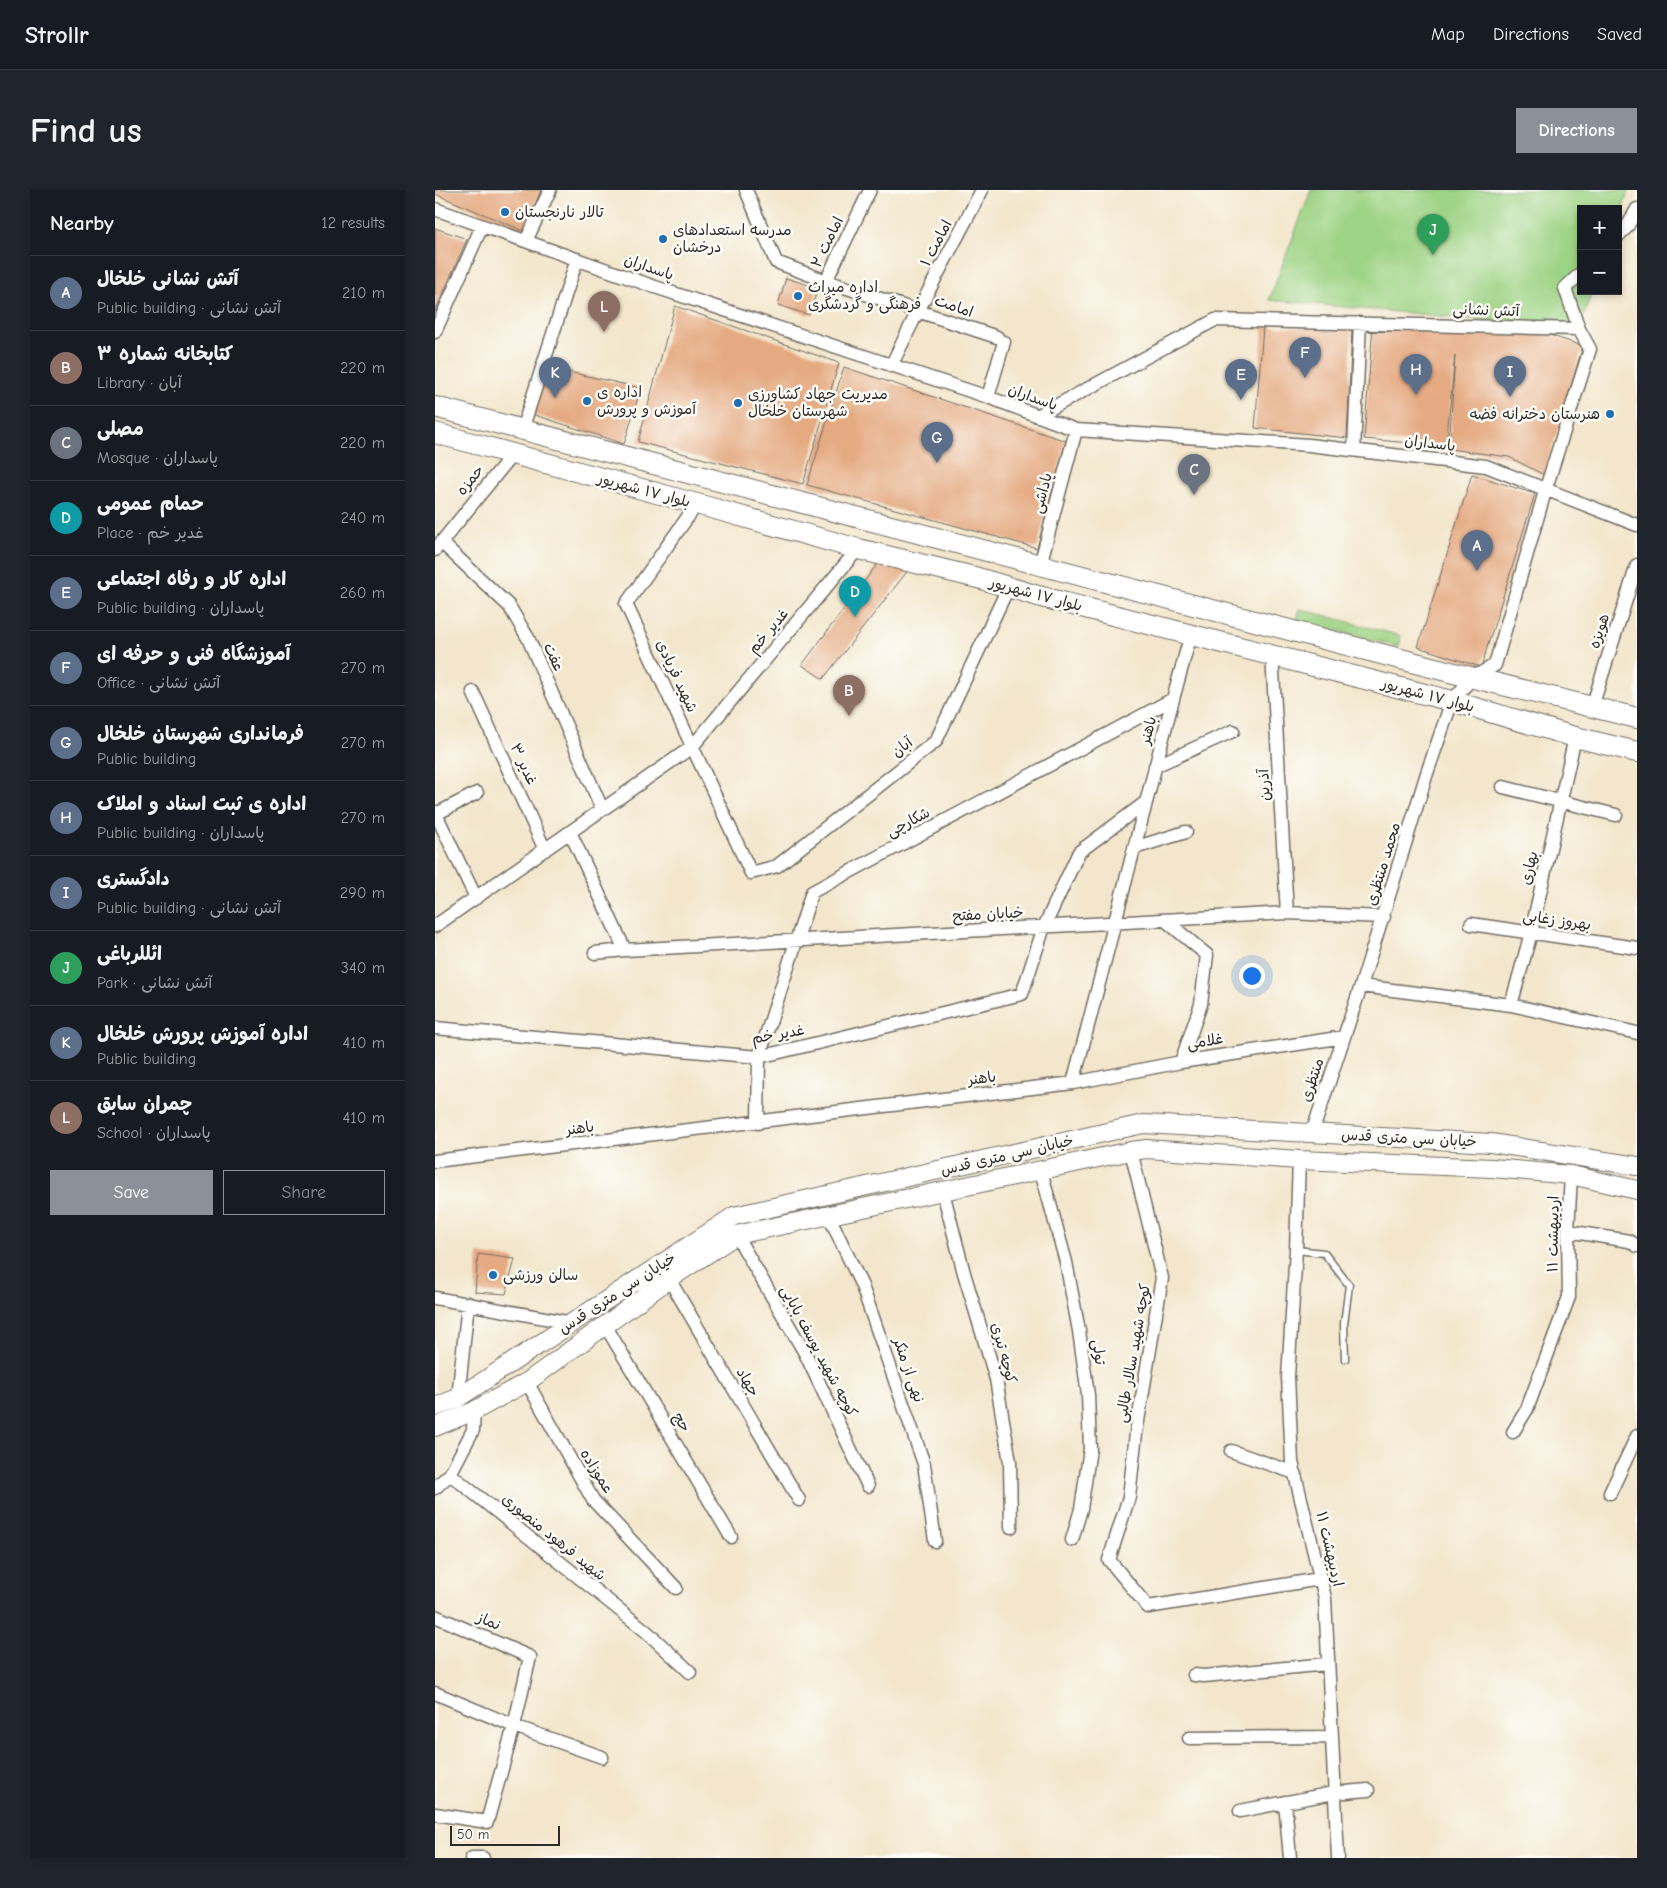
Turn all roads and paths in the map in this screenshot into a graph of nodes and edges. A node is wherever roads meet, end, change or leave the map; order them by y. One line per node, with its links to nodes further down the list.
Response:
1 (550, 190): 9 (street)
2 (870, 190): 12 (street, امامت ۲)
3 (982, 190): 13 (street, امامت ۱)
4 (747, 191): 12 (street, امامت)
5 (1637, 209): 8 (street)
6 (435, 210): 7 (street, پاسداران)
7 (482, 226): 9 (street, پاسداران); 16 (street)
8 (1622, 232)
9 (526, 242): 10 (street, پاسداران)
10 (577, 259): 17 (street, پاسداران); 21 (street)
11 (1577, 277): 15 (street)
12 (826, 281): 13 (street, امامت)
13 (918, 311): 17 (street, امامت ۱); 18 (street, امامت)
14 (1360, 323): 15 (street, آتش نشانی); 20 (street, آتش نشانی); 24 (street)
15 (1579, 329): 26 (street)
16 (435, 332)
17 (891, 366): 18 (street, پاسداران)
18 (987, 398): 20 (street, پاسداران)
19 (435, 407): 21 (main road, بلوار ١٧ شهریور)
20 (1037, 416): 22 (street, پاسداران)
21 (521, 430): 31 (main road, بلوار ١٧ شهریور)
22 (1076, 430): 24 (street, پاسداران); 31 (street, پاداشی)
23 (435, 433): 25 (main road, بلوار ١٧ شهریور)
24 (1354, 450): 26 (street, پاسداران)
25 (512, 455): 27 (main road, بلوار ١٧ شهریور); 29 (street, حمزه)
26 (1546, 488): 28 (street, پاسداران); 39 (street)
27 (697, 504): 30 (main road, بلوار ١٧ شهریور); 47 (street, شهید فریادی)
28 (1637, 525)
29 (438, 546): 54 (street, عفت)
30 (857, 549): 33 (main road, بلوار ١٧ شهریور); 47 (street, غدیر خم)
31 (1043, 565): 34 (main road); 35 (main road, بلوار ١٧ شهریور)
32 (1637, 565): 43 (street, هویزه)
33 (1008, 588): 34 (main road, بلوار ١٧ شهریور); 61 (street, آبان)
34 (1039, 596): 36 (main road, بلوار ١٧ شهریور)
35 (1255, 621): 37 (main road); 39 (main road, بلوار ١٧ شهریور)
36 (1191, 634): 37 (main road, بلوار ١٧ شهریور); 41 (street, باهنر)
37 (1241, 647): 38 (main road, بلوار ١٧ شهریور)
38 (1272, 655): 42 (main road, بلوار ١٧ شهریور); 63 (street, آذرین)
39 (1472, 678): 42 (street, محمد منتظری); 43 (main road, بلوار ١٧ شهریور)
40 (473, 692): 60 (street, غدیر ۳)
41 (1173, 699): 49 (street, باهنر); 71 (street, شکارچی)
42 (1453, 701): 46 (main road, بلوار ١٧ شهریور); 64 (street, محمد منتظری)
43 (1592, 707): 44 (main road, بلوار ١٧ شهریور)
44 (1637, 718)
45 (1233, 731): 49 (street)
46 (1575, 736): 48 (main road, بلوار ١٧ شهریور); 52 (street, بهاری)
47 (692, 747): 54 (street, غدیر خم); 61 (street, شهید فریادی)
48 (1637, 752)
49 (1155, 766): 53 (street, باهنر)
50 (1503, 787): 52 (street)
51 (477, 793): 55 (street)
52 (1561, 800): 56 (street); 70 (street, بهاری)
53 (1146, 802): 59 (street, باهنر); 69 (street)
54 (602, 809): 57 (street, غدیر خم)
55 (435, 813): 62 (street)
56 (1616, 814)
57 (569, 832): 60 (street, غدیر خم); 73 (street)
58 (1186, 832): 59 (street)
59 (1134, 848): 66 (street, باهنر)
60 (545, 850): 62 (street, غدیر خم)
61 (751, 873)
62 (476, 898): 68 (street, غدیر خم)
63 (1287, 913): 64 (street, خیابان مفتح); 65 (street, خیابان مفتح)
64 (1384, 917): 75 (street, محمد منتظری)
65 (1165, 920): 66 (street, خیابان مفتح); 81 (street)
66 (1115, 922): 69 (street, خیابان مفتح); 82 (street, باهنر)
67 (1471, 924): 70 (street, بهروز زغابی)
68 (435, 926)
69 (1044, 927): 71 (street, خیابان مفتح); 80 (street, غدیر خم)
70 (1531, 933): 72 (street, بهروز زغابی); 76 (street, بهاری)
71 (796, 940): 73 (street, خیابان مفتح); 80 (street, شکارچی)
72 (1637, 948)
73 (625, 950): 74 (street, خیابان مفتح)
74 (595, 953)
75 (1361, 986): 76 (street); 79 (street, محمد منتظری)
76 (1511, 1005): 78 (street)
77 (435, 1028): 80 (street, غدیر خم)
78 (1637, 1033)
79 (1343, 1037): 81 (street, غلامی); 85 (street, منتظری)
80 (759, 1057): 83 (street, شکارچی)
81 (1181, 1062): 82 (street, غلامی)
82 (1073, 1083): 83 (street, باهنر)
83 (758, 1123): 89 (street, باهنر)
84 (1143, 1124): 85 (main road, خیابان سی متری قدس); 87 (main road); 104 (main road, خیابان سی متری قدس)
85 (1312, 1133): 86 (main road, خیابان سی متری قدس)
86 (1491, 1143): 90 (main road, خیابان سی متری قدس); 91 (main road)
87 (1139, 1150): 88 (main road, خیابان سی متری قدس); 92 (main road, خیابان سی متری قدس); 125 (street, کوچه شهید سالار طالبی)
88 (1299, 1160): 91 (main road, خیابان سی متری قدس); 100 (street, ۱۱ اردیبهشت)
89 (435, 1161)
90 (1637, 1166)
91 (1492, 1168): 93 (main road, خیابان سی متری قدس)
92 (1041, 1171): 95 (main road, خیابان سی متری قدس); 123 (street, تولی)
93 (1571, 1176): 94 (main road, خیابان سی متری قدس); 97 (street, ۱۱ اردیبهشت)
94 (1637, 1190)
95 (943, 1192): 96 (main road, خیابان سی متری قدس); 121 (street, کوچه تبری)
96 (829, 1216): 98 (main road, خیابان سی متری قدس); 124 (street, نهی از منکر)
97 (1568, 1232): 99 (street); 112 (street, ۱۱ اردیبهشت)
98 (735, 1235): 101 (main road, خیابان سی متری قدس); 117 (street, کوچه شهید یوسف بابایی)
99 (1637, 1246)
100 (1296, 1250): 106 (lane); 115 (street, ۱۱ اردیبهشت)
101 (669, 1279): 105 (main road, خیابان سی متری قدس); 120 (street, جهاد)
102 (435, 1298): 103 (street)
103 (468, 1303): 104 (street); 108 (street)
104 (572, 1323): 108 (main road, خیابان سی متری قدس)
105 (605, 1325): 107 (main road, خیابان سی متری قدس); 122 (street, حج)
106 (1345, 1359)
107 (527, 1382): 110 (main road, خیابان سی متری قدس); 126 (street, عموزاده)
108 (458, 1398): 109 (main road, خیابان سی متری قدس)
109 (435, 1407)
110 (474, 1411): 111 (main road, خیابان سی متری قدس); 116 (street)
111 (435, 1427)
112 (1513, 1432)
113 (1637, 1436): 119 (street)
114 (1231, 1451): 115 (street)
115 (1295, 1473): 125 (street, ۱۱ اردیبهشت)
116 (450, 1474): 118 (street); 129 (street, شهید فرهود منصوری)
117 (868, 1486)
118 (435, 1488)
119 (1610, 1493)
120 (799, 1500)
121 (1011, 1527)
122 (731, 1537)
123 (1071, 1540)
124 (935, 1541)
125 (1320, 1579): 128 (street, ۱۱ اردیبهشت)
126 (675, 1588)
127 (435, 1616): 132 (street, نماز)
128 (1327, 1664): 130 (street); 133 (street, ۱۱ اردیبهشت)
129 (690, 1672)
130 (1194, 1675)
131 (435, 1693): 132 (street)
132 (514, 1726): 135 (street); 140 (street)
133 (1331, 1737): 134 (street); 137 (street, ۱۱ اردیبهشت)
134 (1189, 1738)
135 (602, 1757)
136 (1368, 1790): 137 (street)
137 (1334, 1793): 138 (street); 144 (street, ۱۱ اردیبهشت)
138 (1285, 1802): 139 (street); 143 (street)
139 (1240, 1811)
140 (435, 1814)
141 (472, 1858): 142 (street)
142 (483, 1858)
143 (1290, 1858)
144 (1337, 1858)

